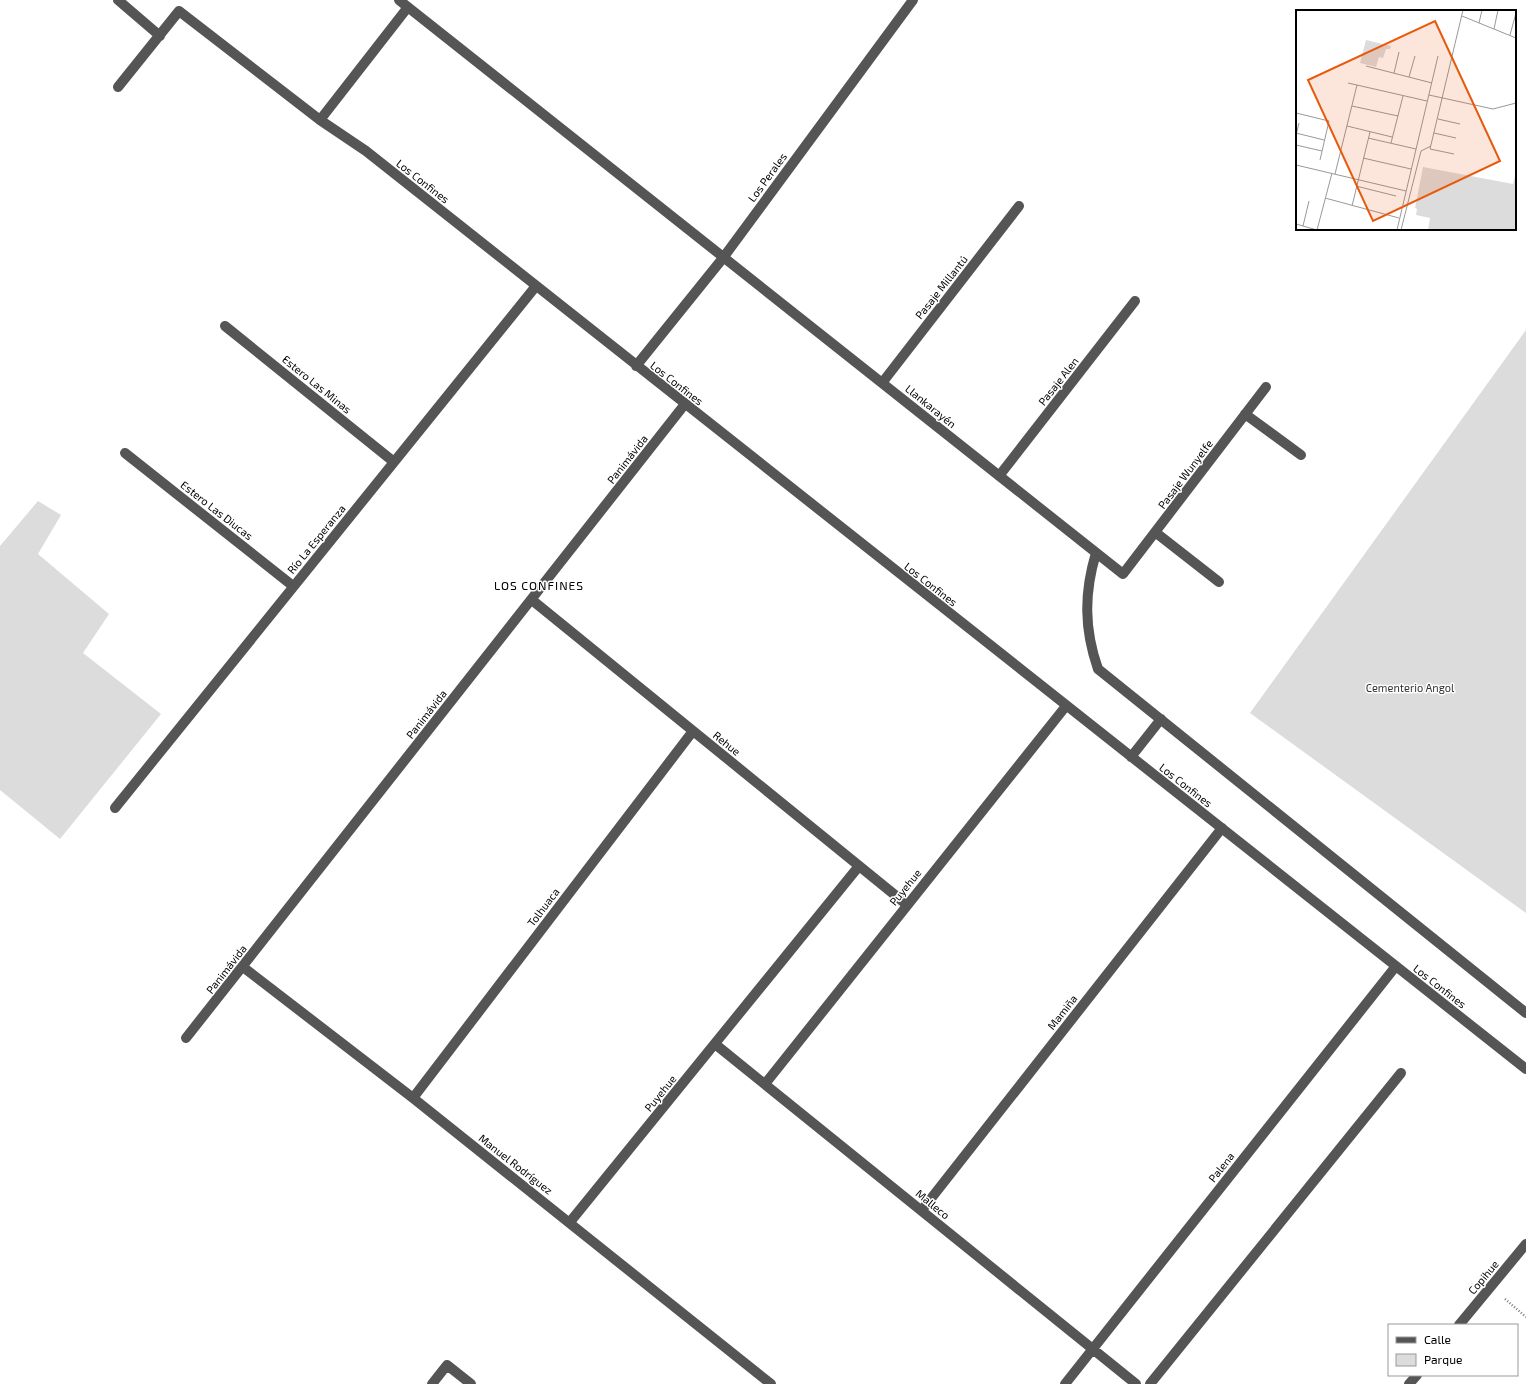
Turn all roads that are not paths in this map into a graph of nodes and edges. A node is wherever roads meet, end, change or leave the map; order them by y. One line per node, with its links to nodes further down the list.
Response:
1 (118, 0): 5 (street)
2 (399, 0): 4 (street)
3 (912, 0): 9 (street, Los Perales)
4 (408, 7): 7 (street); 9 (street)
5 (160, 36): 6 (street); 7 (street, Los Confines)
6 (118, 87)
7 (320, 120): 10 (street, Los Confines)
8 (1019, 206): 14 (street, Pasaje Millantú)
9 (723, 258): 13 (street, Los Perales); 14 (street, Llankarayén)
10 (536, 286): 13 (street, Los Confines); 20 (street, Río La Esperanza)
11 (1135, 301): 21 (street, Pasaje Alen)
12 (225, 326): 20 (street, Estero Las Minas)
13 (636, 366): 16 (street, Los Confines)
14 (882, 382): 21 (street, Llankarayén)
15 (1266, 387): 17 (street, Pasaje Wunyelfe)
16 (685, 404): 27 (street, Panimávida); 28 (street, Los Confines)
17 (1245, 414): 19 (street); 22 (street, Pasaje Wunyelfe)
18 (125, 453): 26 (street, Estero Las Diucas)
19 (1301, 455)
20 (394, 462): 26 (street, Río La Esperanza)
21 (999, 476): 23 (street, Llankarayén)
22 (1155, 532): 24 (street, Pasaje Wunyelfe); 25 (street)
23 (1096, 553): 24 (street, Llankarayén); 29 (street)
24 (1123, 574)
25 (1219, 582)
26 (294, 586): 32 (street, Río La Esperanza)
27 (532, 600): 30 (street, Rehue); 36 (street, Panimávida)
28 (1066, 706): 31 (street, Los Confines); 35 (street, Puyehue)
29 (1161, 719): 31 (street); 38 (street)
30 (693, 731): 34 (street, Rehue); 44 (street, Tolhuaca)
31 (1131, 757): 33 (street, Los Confines)
32 (114, 808)
33 (1222, 828): 37 (street, Los Confines); 45 (street, Mamiña)
34 (859, 866): 35 (street, Rehue); 40 (street, Puyehue)
35 (906, 904): 43 (street, Puyehue)
36 (243, 966): 39 (street, Panimávida); 44 (street, Manuel Rodríguez)
37 (1396, 966): 41 (street, Los Confines); 49 (street, Palena)
38 (1526, 1013)
39 (186, 1038)
40 (715, 1044): 43 (street, Malleco); 46 (street, Puyehue)
41 (1526, 1069)
42 (1401, 1073): 56 (street)
43 (765, 1084): 45 (street, Malleco)
44 (413, 1098): 46 (street, Manuel Rodríguez)
45 (922, 1210): 49 (street, Malleco)
46 (570, 1222): 53 (street, Manuel Rodríguez)
47 (1526, 1244): 48 (street, Copihue)
48 (1459, 1324)
49 (1092, 1350): 54 (street, Palena); 55 (street, Malleco)
50 (1415, 1376): 57 (street)
51 (432, 1384): 52 (street)
52 (471, 1384)
53 (771, 1384)
54 (1066, 1384)
55 (1136, 1384)
56 (1150, 1384)
57 (1409, 1384)

